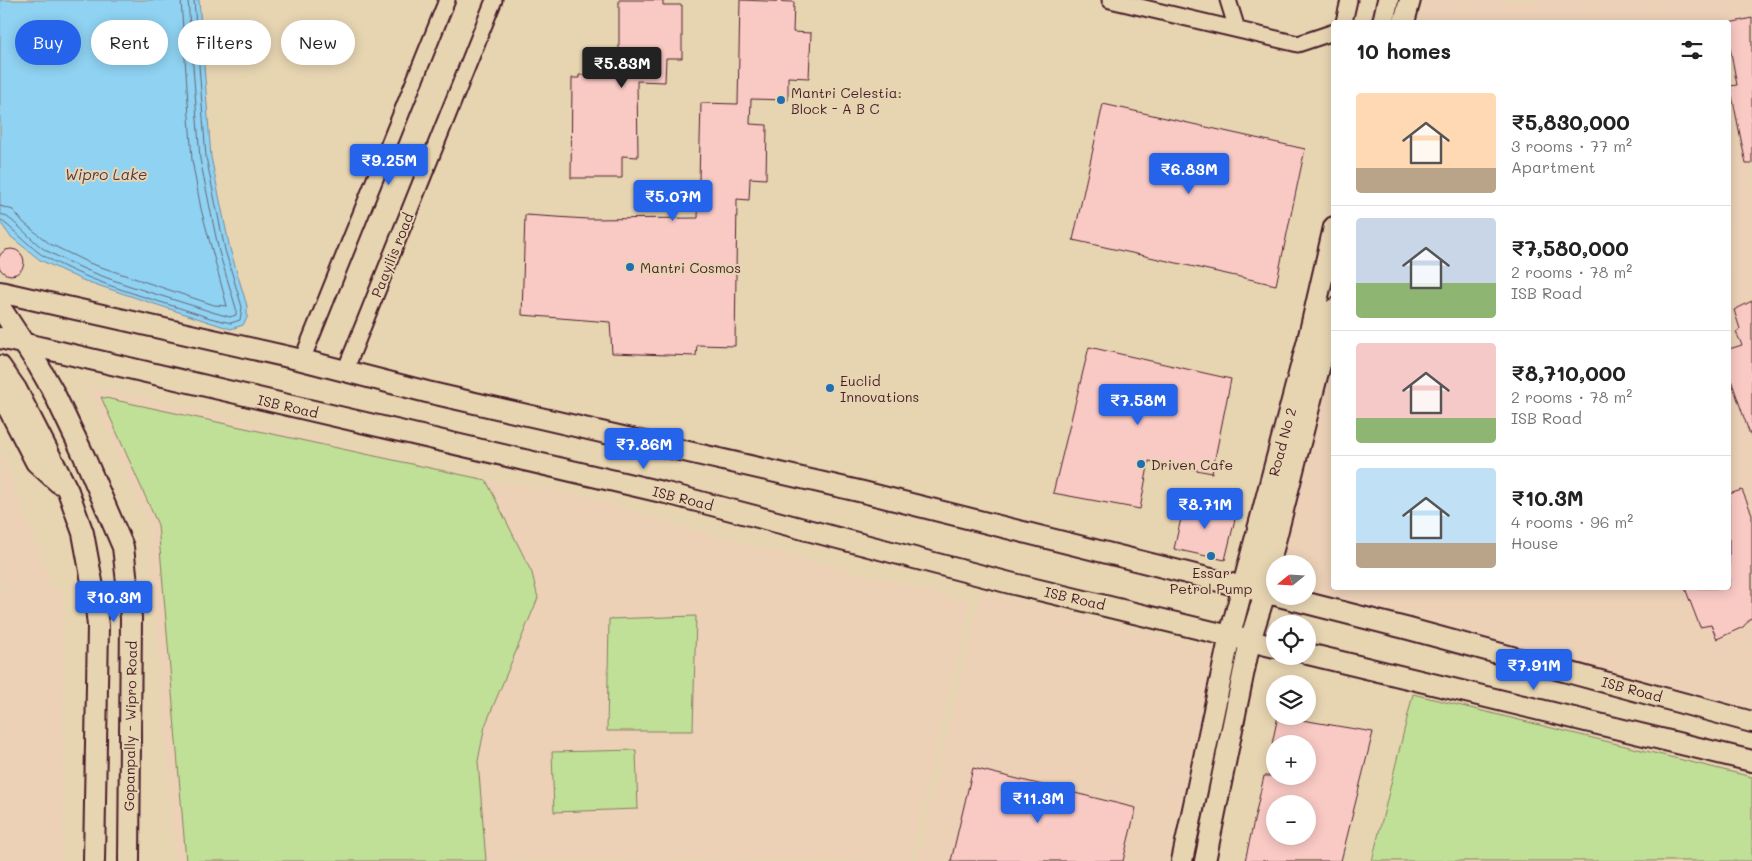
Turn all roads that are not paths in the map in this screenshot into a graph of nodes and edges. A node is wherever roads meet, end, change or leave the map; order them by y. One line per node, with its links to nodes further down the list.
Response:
1 (447, 0): 21 (street)
2 (494, 0): 23 (street, Paayilis road)
3 (1110, 0): 11 (street)
4 (1228, 0): 11 (street)
5 (1349, 0): 8 (street)
6 (1388, 0): 9 (main road)
7 (1410, 0): 10 (main road)
8 (1344, 20)
9 (1383, 20)
10 (1405, 20)
11 (1237, 29): 12 (street)
12 (1331, 33)
13 (1331, 240): 27 (main road, Road No 2)
14 (0, 278): 16 (main road)
15 (0, 292): 16 (main road, ISB Road)
16 (35, 299): 21 (main road, ISB Road)
17 (0, 307): 20 (main road, Gopanpally - Wipro Road)
18 (1331, 321): 26 (main road, Road No 2)
19 (0, 338): 20 (main road, ISB Road)
20 (25, 344): 31 (main road, ISB Road); 38 (main road, Gopanpally - Wipro Road)
21 (302, 360): 23 (main road, ISB Road)
22 (0, 366): 25 (main road)
23 (345, 371): 27 (main road, ISB Road)
24 (0, 392): 25 (main road)
25 (68, 491): 37 (main road)
26 (1272, 555)
27 (1244, 586): 28 (main road, ISB Road); 31 (main road, Road No 2)
28 (1266, 593)
29 (1268, 605): 32 (main road, Road No 2)
30 (1313, 605): 35 (main road, ISB Road)
31 (1230, 635): 32 (main road, ISB Road); 39 (main road, Road No 2)
32 (1250, 641): 33 (main road, ISB Road); 40 (main road, Road No 2)
33 (1266, 645)
34 (1316, 656): 36 (main road)
35 (1752, 722)
36 (1752, 761)
37 (94, 861)
38 (129, 861)
39 (1182, 861)
40 (1205, 861)

